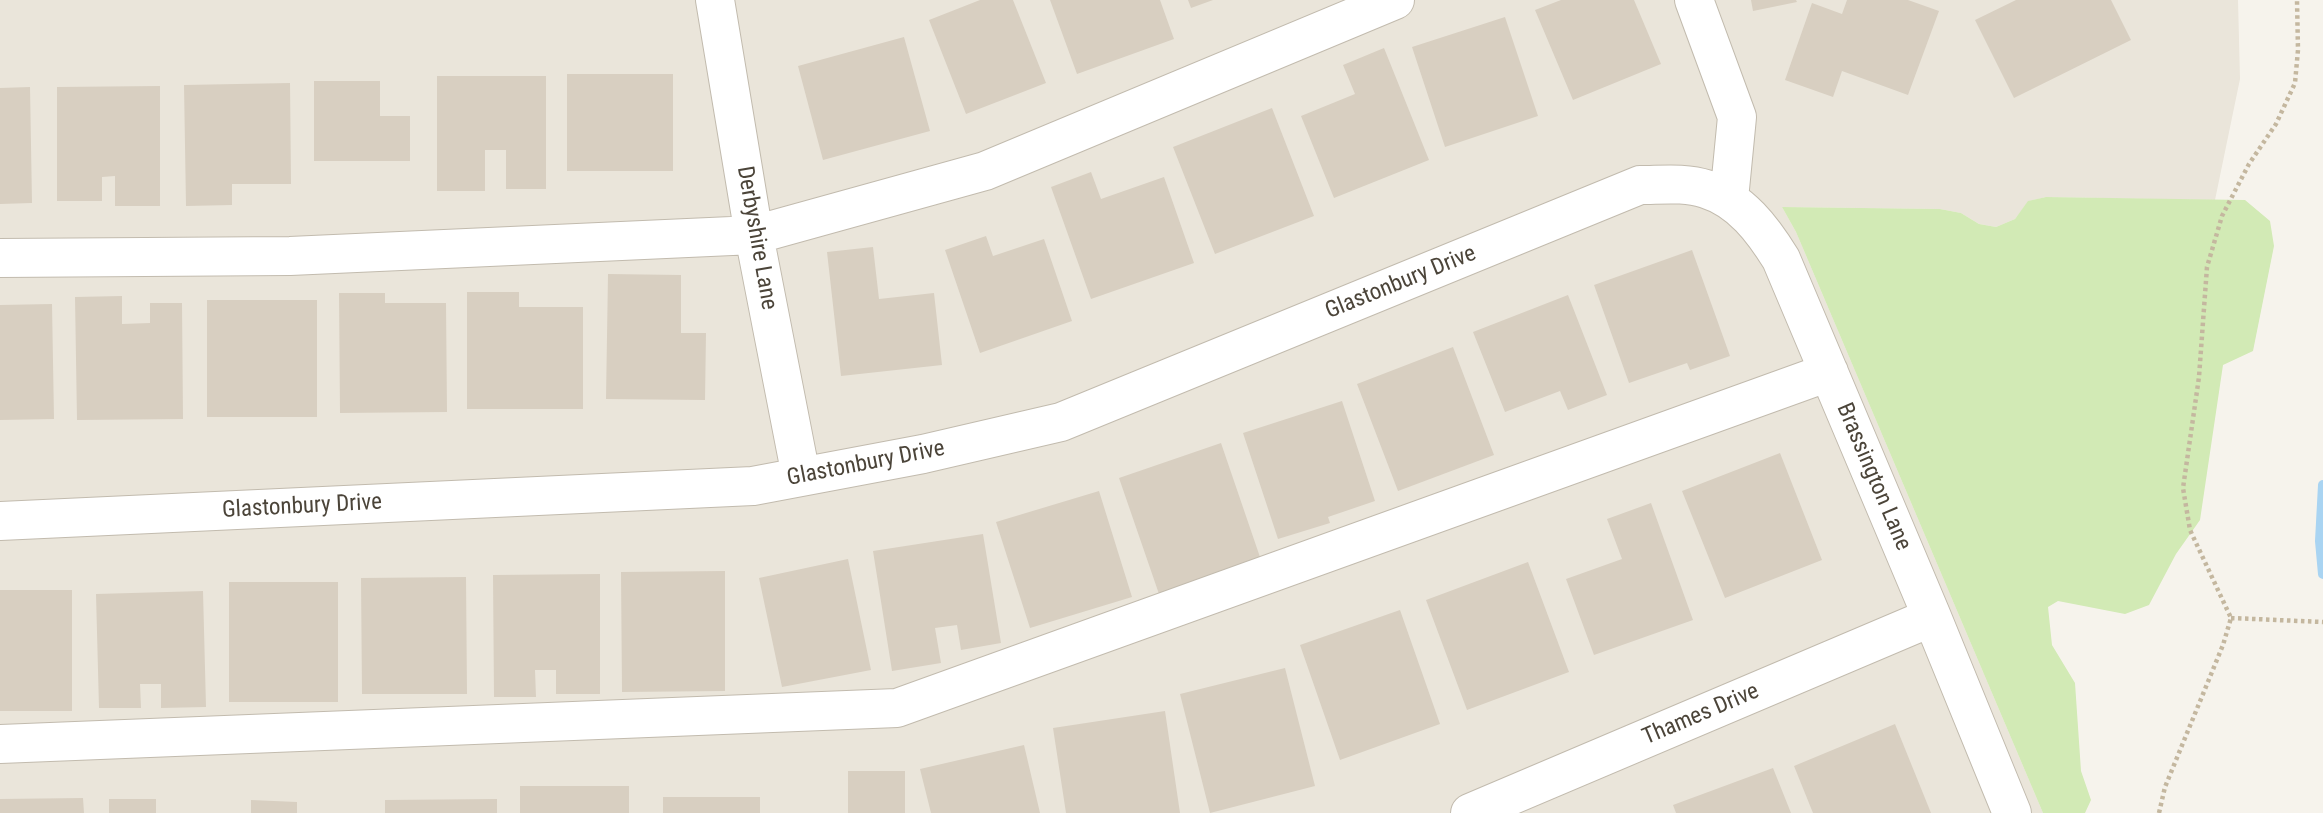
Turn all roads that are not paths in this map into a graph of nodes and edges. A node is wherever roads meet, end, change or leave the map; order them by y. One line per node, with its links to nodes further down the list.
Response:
1 (715, 0): 6 (street, Derbyshire Lane)
2 (1395, 0): 6 (street)
3 (1694, 0): 5 (street)
4 (1684, 185): 5 (street, Brassington Lane); 9 (street, Glastonbury Drive)
5 (1729, 199): 8 (street, Brassington Lane)
6 (754, 235): 7 (street); 9 (street, Derbyshire Lane)
7 (0, 258)
8 (1829, 372): 11 (street, Brassington Lane); 12 (street)
9 (801, 476): 10 (street, Glastonbury Drive)
10 (0, 521)
11 (1932, 617): 13 (street, Thames Drive); 14 (street, Brassington Lane)
12 (0, 744)
13 (1470, 813)
14 (2012, 813)

